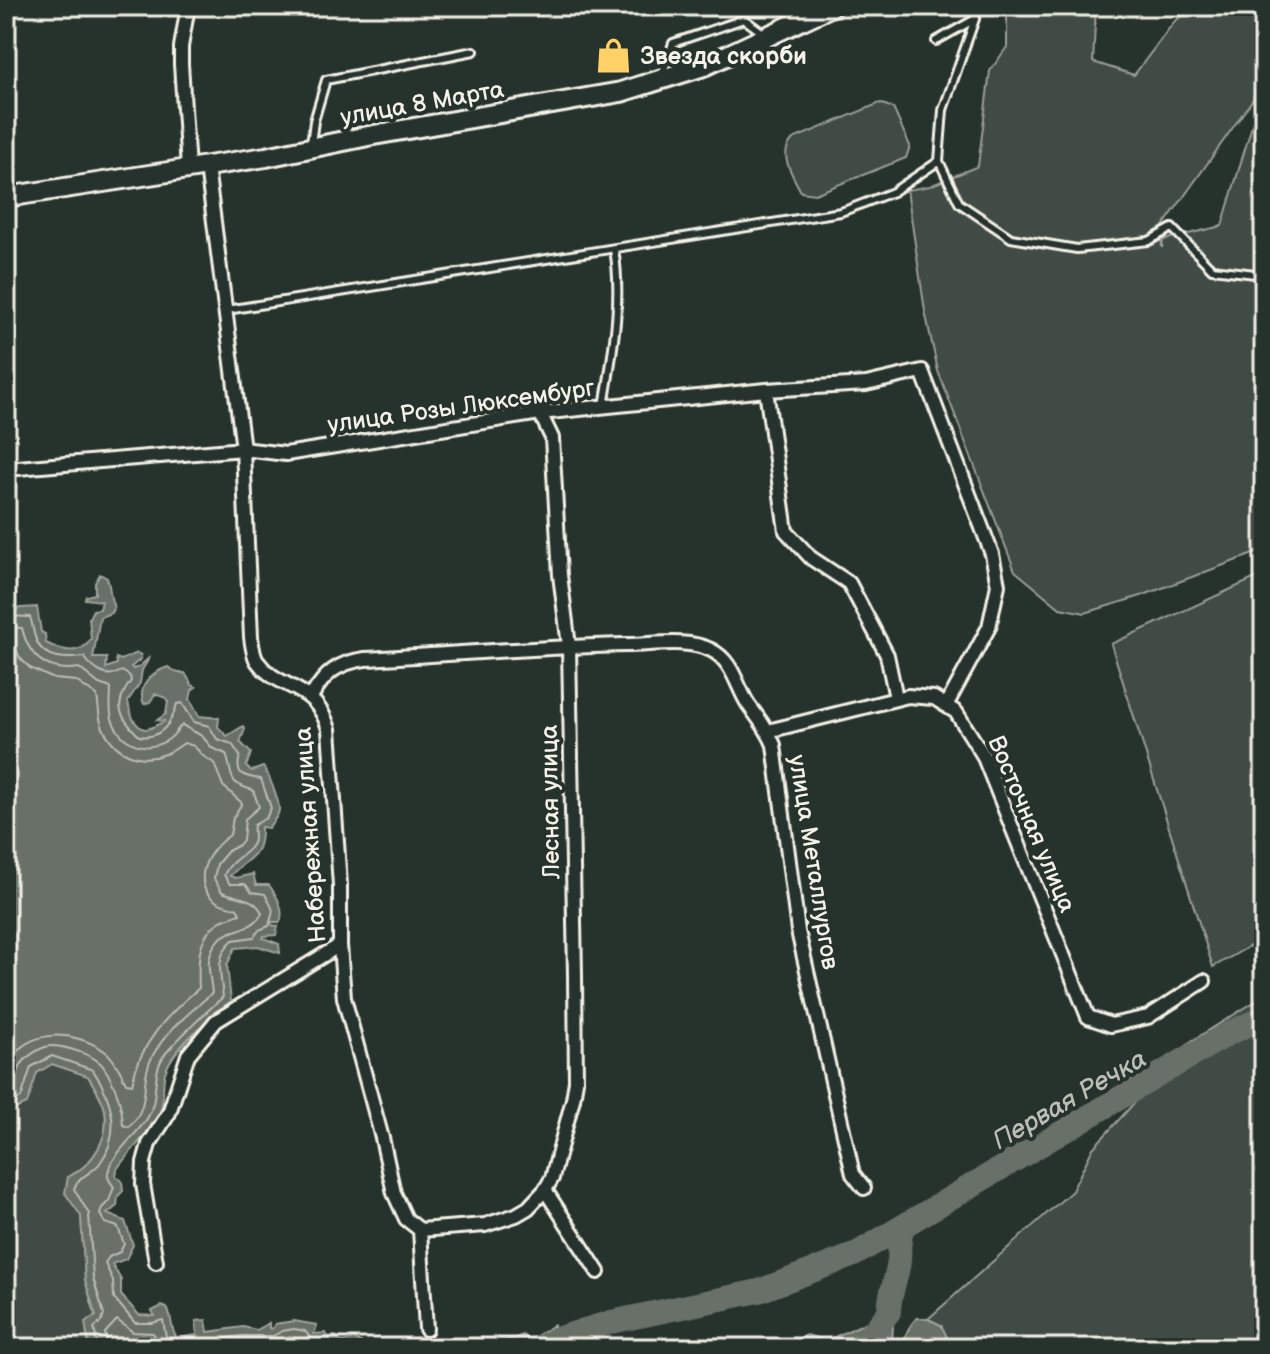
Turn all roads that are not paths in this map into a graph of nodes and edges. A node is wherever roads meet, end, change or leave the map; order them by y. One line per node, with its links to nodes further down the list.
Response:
1 (188, 6): 11 (street, Набережная улица)
2 (832, 6): 5 (main road, улица 8 Марта)
3 (978, 6): 4 (lane)
4 (975, 19): 6 (lane); 10 (lane)
5 (769, 37): 8 (main road, улица 8 Марта); 8 (lane)
6 (936, 41)
7 (474, 51): 9 (lane)
8 (660, 79): 9 (main road, улица 8 Марта)
9 (311, 148): 11 (main road, улица 8 Марта)
10 (939, 161): 13 (lane); 14 (lane)
11 (197, 168): 12 (main road, улица 8 Марта); 15 (street, Набережная улица)
12 (6, 197)
13 (614, 249): 15 (lane); 17 (lane)
14 (1264, 275)
15 (227, 310): 19 (street, Набережная улица)
16 (766, 390): 17 (street, улица Розы Люксембург); 23 (street); 24 (street, улица Розы Люксембург)
17 (604, 407): 18 (street, улица Розы Люксембург)
18 (540, 413): 19 (street, улица Розы Люксембург); 21 (street, Лесная улица)
19 (243, 449): 20 (street, улица Розы Люксембург); 22 (street, Набережная улица)
20 (6, 469)
21 (569, 646): 22 (street, улица Металлургов); 25 (street, улица Металлургов); 29 (street, Лесная улица)
22 (311, 697): 26 (street, Набережная улица)
23 (896, 698): 24 (street); 25 (street)
24 (947, 704): 27 (street, Восточная улица)
25 (768, 731): 28 (street, улица Металлургов)
26 (340, 945): 30 (street, Набережная улица); 31 (street)
27 (1204, 981)
28 (864, 1188)
29 (545, 1190): 30 (street); 32 (street)
30 (420, 1230): 33 (street)
31 (156, 1262)
32 (598, 1272)
33 (426, 1329)

